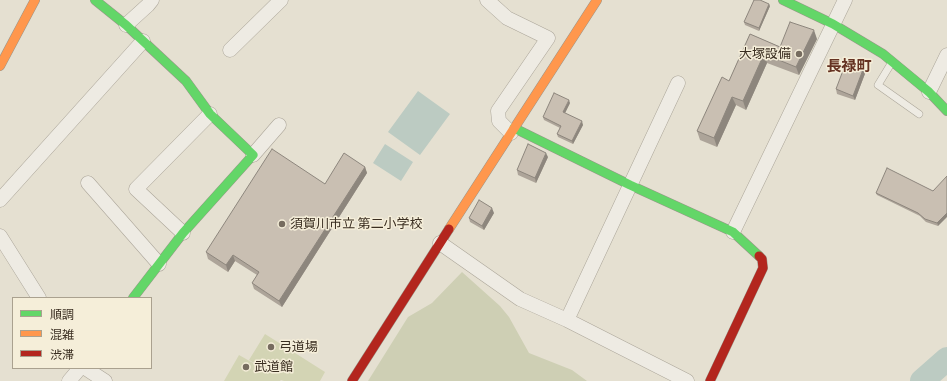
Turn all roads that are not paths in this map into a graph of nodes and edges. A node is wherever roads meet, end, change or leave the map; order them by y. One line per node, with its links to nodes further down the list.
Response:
1 (35, 0): 15 (street)
2 (95, 0): 10 (street)
3 (152, 0): 10 (street)
4 (281, 0): 12 (street)
5 (487, 0): 22 (street)
6 (597, 0): 22 (street)
7 (783, 0): 9 (street)
8 (845, 0): 9 (street)
9 (833, 24): 14 (street); 27 (street)
10 (126, 25): 11 (street)
11 (143, 41): 19 (street); 26 (street)
12 (230, 50)
13 (947, 55): 17 (street)
14 (892, 62): 17 (street); 20 (lane)
15 (0, 66)
16 (678, 83): 25 (street)
17 (929, 92): 18 (street)
18 (947, 111)
19 (210, 114): 23 (street); 28 (street)
20 (919, 114)
21 (279, 125): 23 (street)
22 (513, 131): 25 (street); 30 (street)
23 (253, 155): 28 (street)
24 (88, 183): 31 (street)
25 (630, 185): 27 (street); 34 (street)
26 (0, 200)
27 (733, 232): 41 (street)
28 (183, 233): 31 (street)
29 (0, 236): 32 (street)
30 (440, 242): 34 (street); 39 (street)
31 (159, 264): 33 (street)
32 (38, 297)
33 (134, 297)
34 (567, 320): 40 (street)
35 (79, 369): 37 (street)
36 (86, 369): 38 (street)
37 (69, 381)
38 (105, 381)
39 (352, 381)
40 (687, 381)
41 (710, 381)

